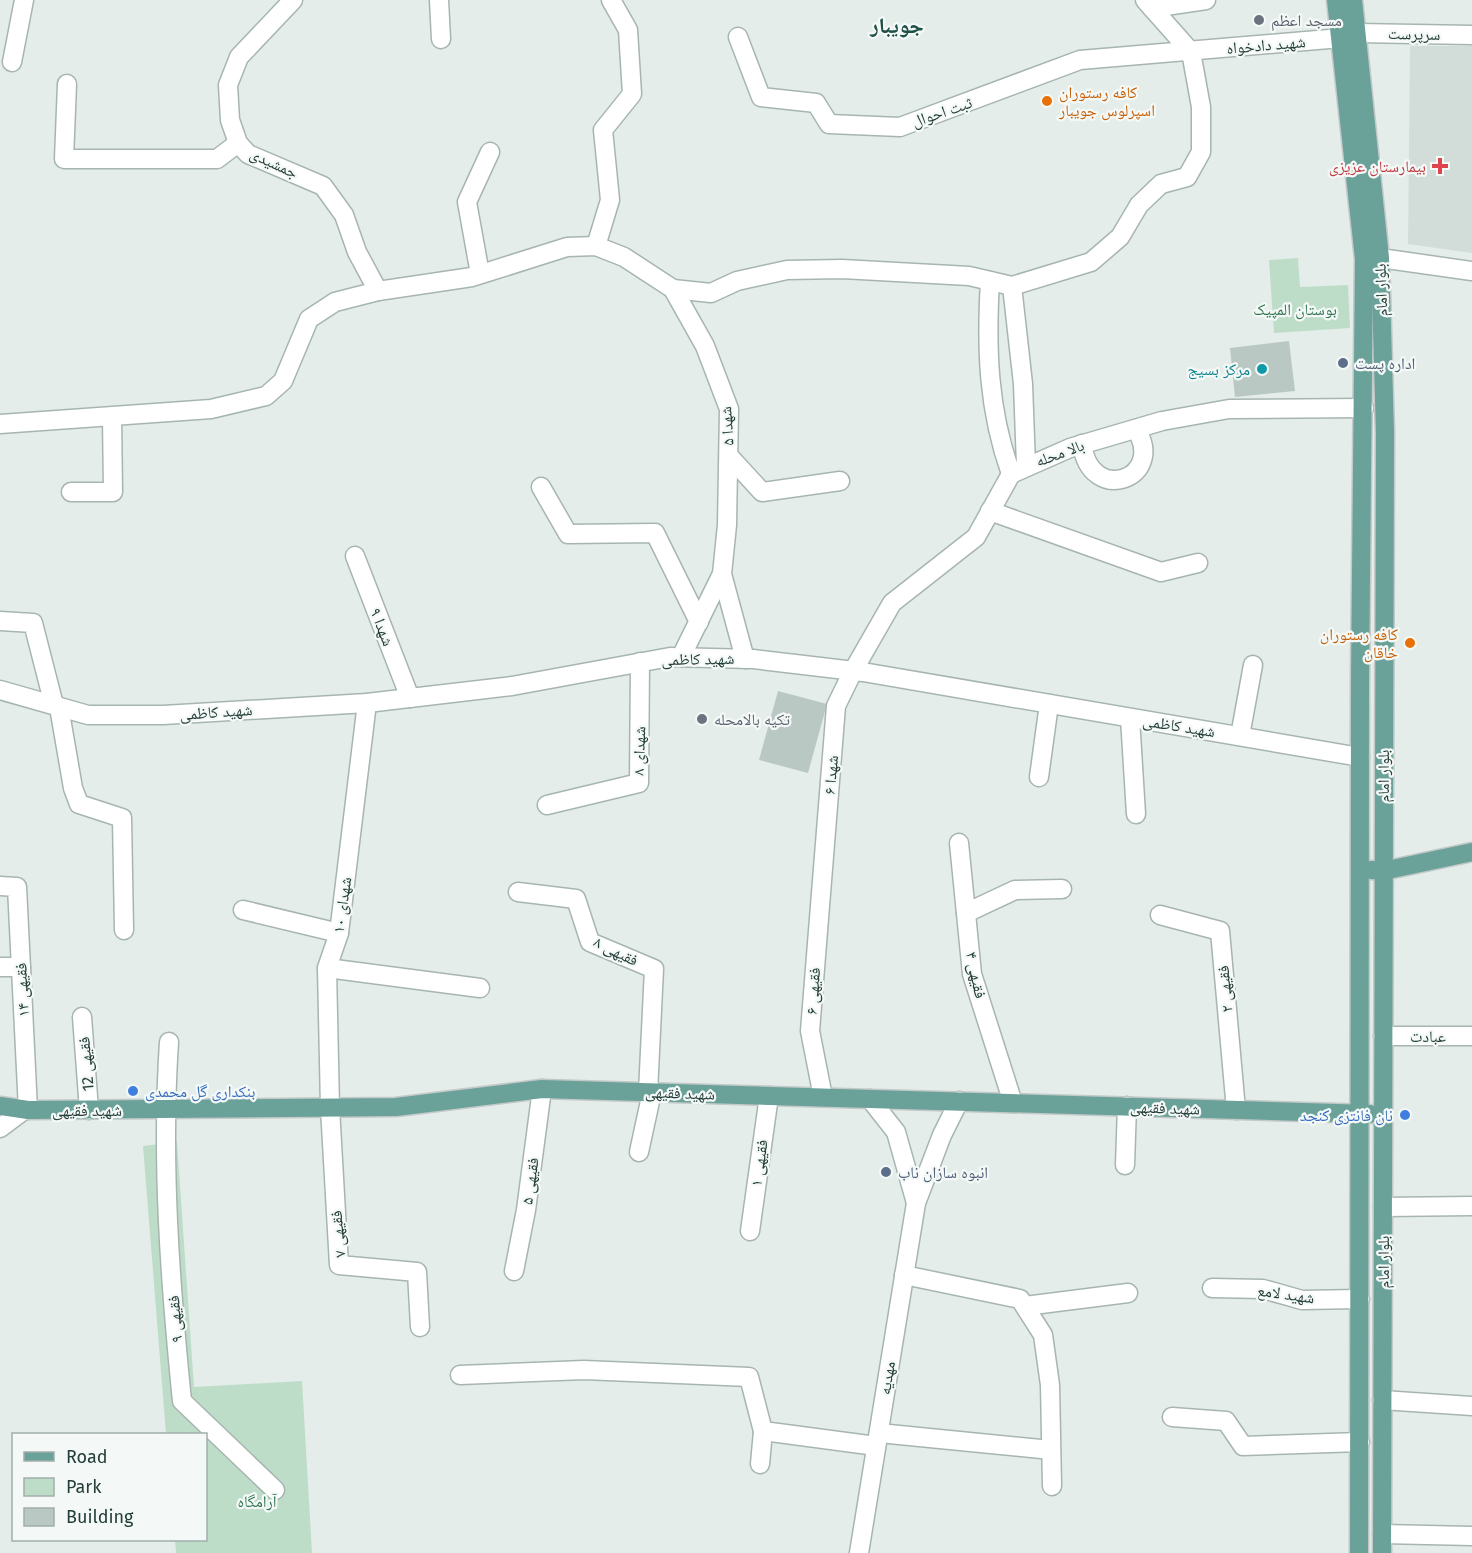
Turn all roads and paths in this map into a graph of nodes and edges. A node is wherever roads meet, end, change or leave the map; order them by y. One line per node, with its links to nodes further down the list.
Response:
1 (24, 0): 14 (street)
2 (293, 0): 16 (street, جمشیدی)
3 (439, 0): 12 (street)
4 (611, 0): 18 (street)
5 (1206, 0): 8 (street)
6 (1336, 0): 10 (main road, بلوار امام)
7 (1353, 0): 10 (main road, بلوار امام)
8 (1148, 4): 13 (street)
9 (1472, 35): 10 (street, سرپرست)
10 (1349, 36): 13 (street, شهید دادخواه); 19 (main road, بلوار امام)
11 (738, 37): 13 (street, ثبت احوال)
12 (441, 39)
13 (1191, 52): 23 (street)
14 (12, 62)
15 (67, 84): 16 (street)
16 (238, 143): 25 (street, جمشیدی)
17 (490, 152): 21 (street)
18 (596, 246): 21 (street); 24 (street)
19 (1372, 258): 20 (street); 26 (main road, بلوار امام); 61 (main road, بلوار امام)
20 (1472, 271)
21 (480, 274): 25 (street)
22 (990, 281): 23 (street); 24 (street); 32 (street)
23 (1012, 286): 32 (street)
24 (673, 289): 31 (street, شهدا ۵)
25 (378, 291): 27 (street)
26 (1364, 408): 29 (street, بالا محله); 54 (main road, بلوار امام)
27 (112, 417): 28 (street); 35 (street)
28 (0, 424)
29 (1136, 429): 30 (street, بالا محله); 30 (street)
30 (1083, 444): 32 (street, بالا محله)
31 (729, 456): 33 (street); 39 (street, شهدا ۵)
32 (1018, 470): 36 (street)
33 (840, 481)
34 (541, 487): 41 (street)
35 (71, 492)
36 (990, 511): 38 (street); 46 (street)
37 (355, 556): 48 (street, شهدا ۹)
38 (1198, 563)
39 (723, 574): 41 (street, شهدا ۵); 43 (street, شهدا ۵)
40 (0, 621): 51 (street)
41 (699, 622): 42 (street, شهدا ۵)
42 (681, 657): 43 (street, شهید کاظمی); 44 (street, شهید کاظمی)
43 (746, 659): 46 (street, شهید کاظمی)
44 (640, 662): 48 (street, شهید کاظمی); 56 (street, شهدای ۸)
45 (1253, 665): 53 (street)
46 (853, 671): 50 (street, شهید کاظمی); 62 (street, شهدا ۶)
47 (0, 690): 51 (street, شهید کاظمی)
48 (410, 698): 49 (street, شهید کاظمی)
49 (367, 703): 51 (street, شهید کاظمی); 70 (street, شهدای ۱۰)
50 (1048, 704): 52 (street, شهید کاظمی); 55 (street)
51 (56, 706): 69 (street)
52 (1130, 718): 53 (street, شهید کاظمی); 57 (street)
53 (1240, 736): 54 (street, شهید کاظمی)
54 (1360, 757): 60 (main road, بلوار امام)
55 (1039, 777)
56 (547, 805)
57 (1136, 814)
58 (959, 843): 67 (street, فقیهی ۴)
59 (1472, 852): 61 (main road)
60 (1360, 870): 61 (main road); 93 (main road, بلوار امام)
61 (1383, 871): 76 (main road, بلوار امام)
62 (822, 884): 82 (street, فقیهی ۶)
63 (0, 886): 72 (street, فقیهی ۱۴)
64 (1062, 889): 67 (street)
65 (518, 892): 80 (street, فقیهی ۸)
66 (243, 910): 70 (street)
67 (966, 913): 85 (street, فقیهی ۴)
68 (1160, 915): 92 (street, فقیهی ۲)
69 (124, 930)
70 (339, 933): 73 (street, شهدای ۱۰)
71 (0, 967): 72 (street)
72 (21, 967): 90 (street, فقیهی ۱۴)
73 (327, 968): 74 (street); 88 (street, شهدای ۱۰)
74 (480, 988)
75 (82, 1017): 91 (street, فقیهی 12)
76 (1383, 1036): 77 (street, عبادت); 94 (main road, بلوار امام)
77 (1472, 1036)
78 (169, 1042): 89 (street, فقیهی ۹)
79 (542, 1089): 80 (main road, شهید فقیهی); 88 (main road, شهید فقیهی); 102 (street, فقیهی ۵)
80 (650, 1092): 81 (main road, شهید فقیهی); 96 (street)
81 (768, 1096): 82 (main road, شهید فقیهی); 101 (street, فقیهی ۱)
82 (823, 1097): 83 (main road, شهید فقیهی)
83 (870, 1099): 84 (main road, شهید فقیهی); 98 (street)
84 (959, 1101): 85 (main road, شهید فقیهی); 98 (street)
85 (1013, 1103): 87 (main road, شهید فقیهی)
86 (0, 1106): 90 (main road, شهید فقیهی)
87 (1127, 1106): 92 (main road, شهید فقیهی); 97 (street)
88 (330, 1108): 89 (main road, شهید فقیهی); 108 (street, فقیهی ۷)
89 (164, 1109): 91 (main road, شهید فقیهی); 119 (street, فقیهی ۹)
90 (26, 1110): 91 (main road, شهید فقیهی); 95 (street)
91 (89, 1110)
92 (1236, 1110): 93 (main road, شهید فقیهی)
93 (1360, 1113): 94 (main road, شهید فقیهی); 106 (main road, بلوار امام)
94 (1383, 1115): 100 (main road, بلوار امام)
95 (0, 1128)
96 (639, 1152)
97 (1125, 1165)
98 (916, 1203): 103 (street, مهدیه)
99 (1472, 1206): 100 (street)
100 (1383, 1208): 110 (main road, بلوار امام)
101 (750, 1231)
102 (514, 1271)
103 (904, 1275): 107 (street); 114 (street, مهدیه)
104 (1212, 1288): 106 (street, شهید لامع)
105 (1128, 1293): 107 (street)
106 (1360, 1299): 115 (main road, بلوار امام)
107 (1025, 1306): 116 (street)
108 (420, 1327)
109 (460, 1375): 113 (street)
110 (1382, 1400): 111 (street); 120 (main road, بلوار امام)
111 (1472, 1406)
112 (1172, 1417): 115 (street)
113 (763, 1431): 114 (street); 117 (street)
114 (878, 1439): 116 (street); 122 (street, مهدیه)
115 (1360, 1442): 123 (main road, بلوار امام)
116 (1051, 1450): 118 (street)
117 (760, 1464)
118 (1052, 1486)
119 (275, 1490)
120 (1382, 1534): 121 (street); 124 (main road, بلوار امام)
121 (1472, 1536)
122 (859, 1553)
123 (1359, 1553)
124 (1382, 1553)

